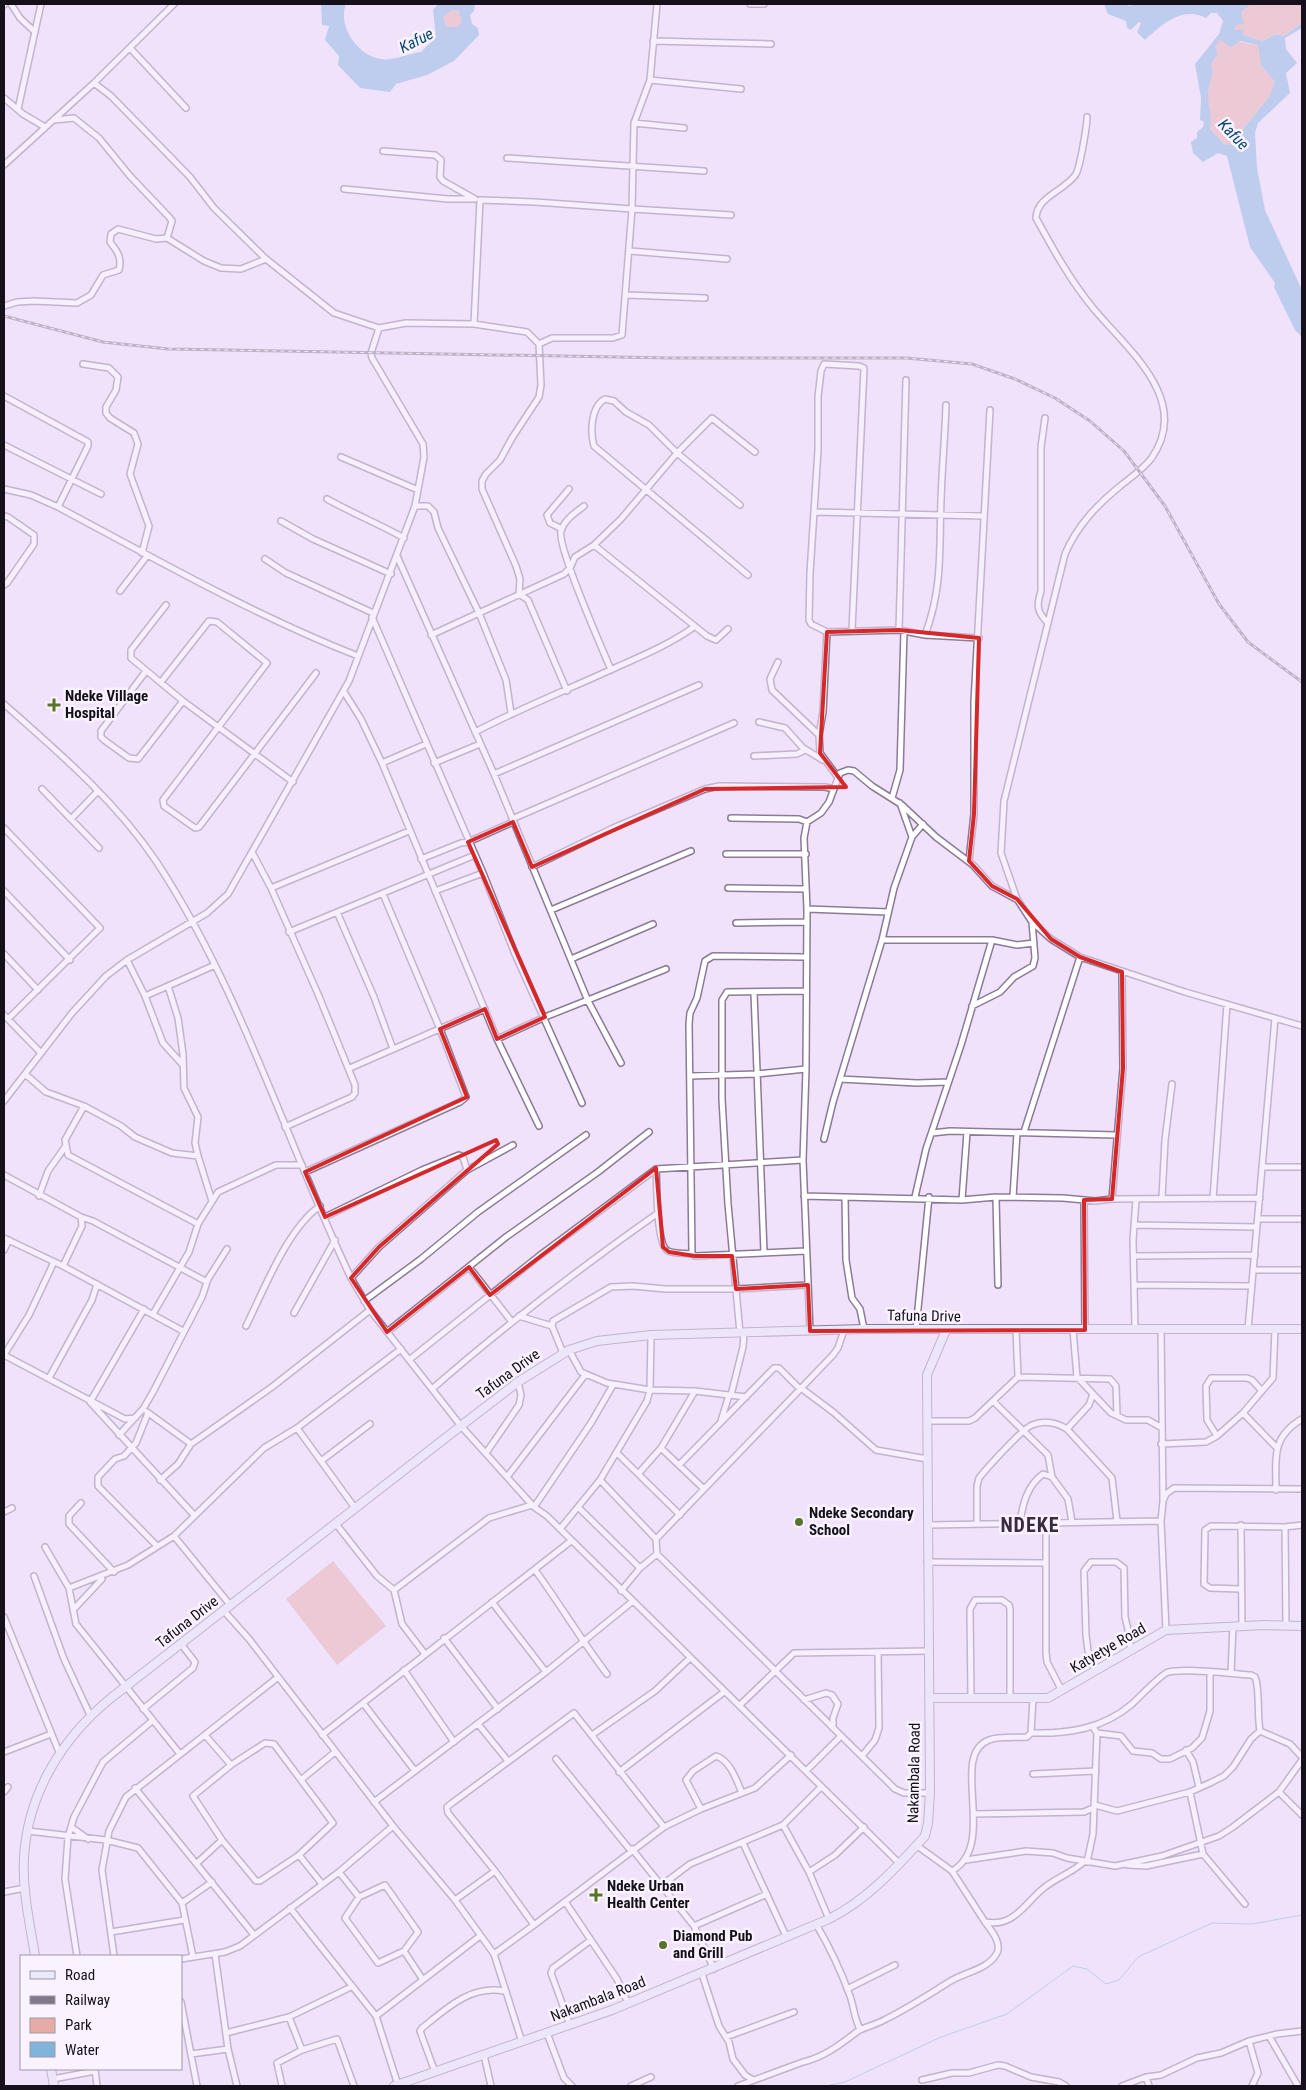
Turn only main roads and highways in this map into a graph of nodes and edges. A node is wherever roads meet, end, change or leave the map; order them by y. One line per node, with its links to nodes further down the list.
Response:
1 (1302, 1329): 2 (main road, Tafuna Drive)
2 (946, 1330): 4 (main road, Nakambala Road); 5 (main road, Tafuna Drive)
3 (1302, 1626): 4 (main road, Katyetye Road)
4 (929, 1698): 8 (main road, Nakambala Road)
5 (35, 1955)
6 (51, 2070): 7 (main road)
7 (54, 2083)
8 (396, 2085)

